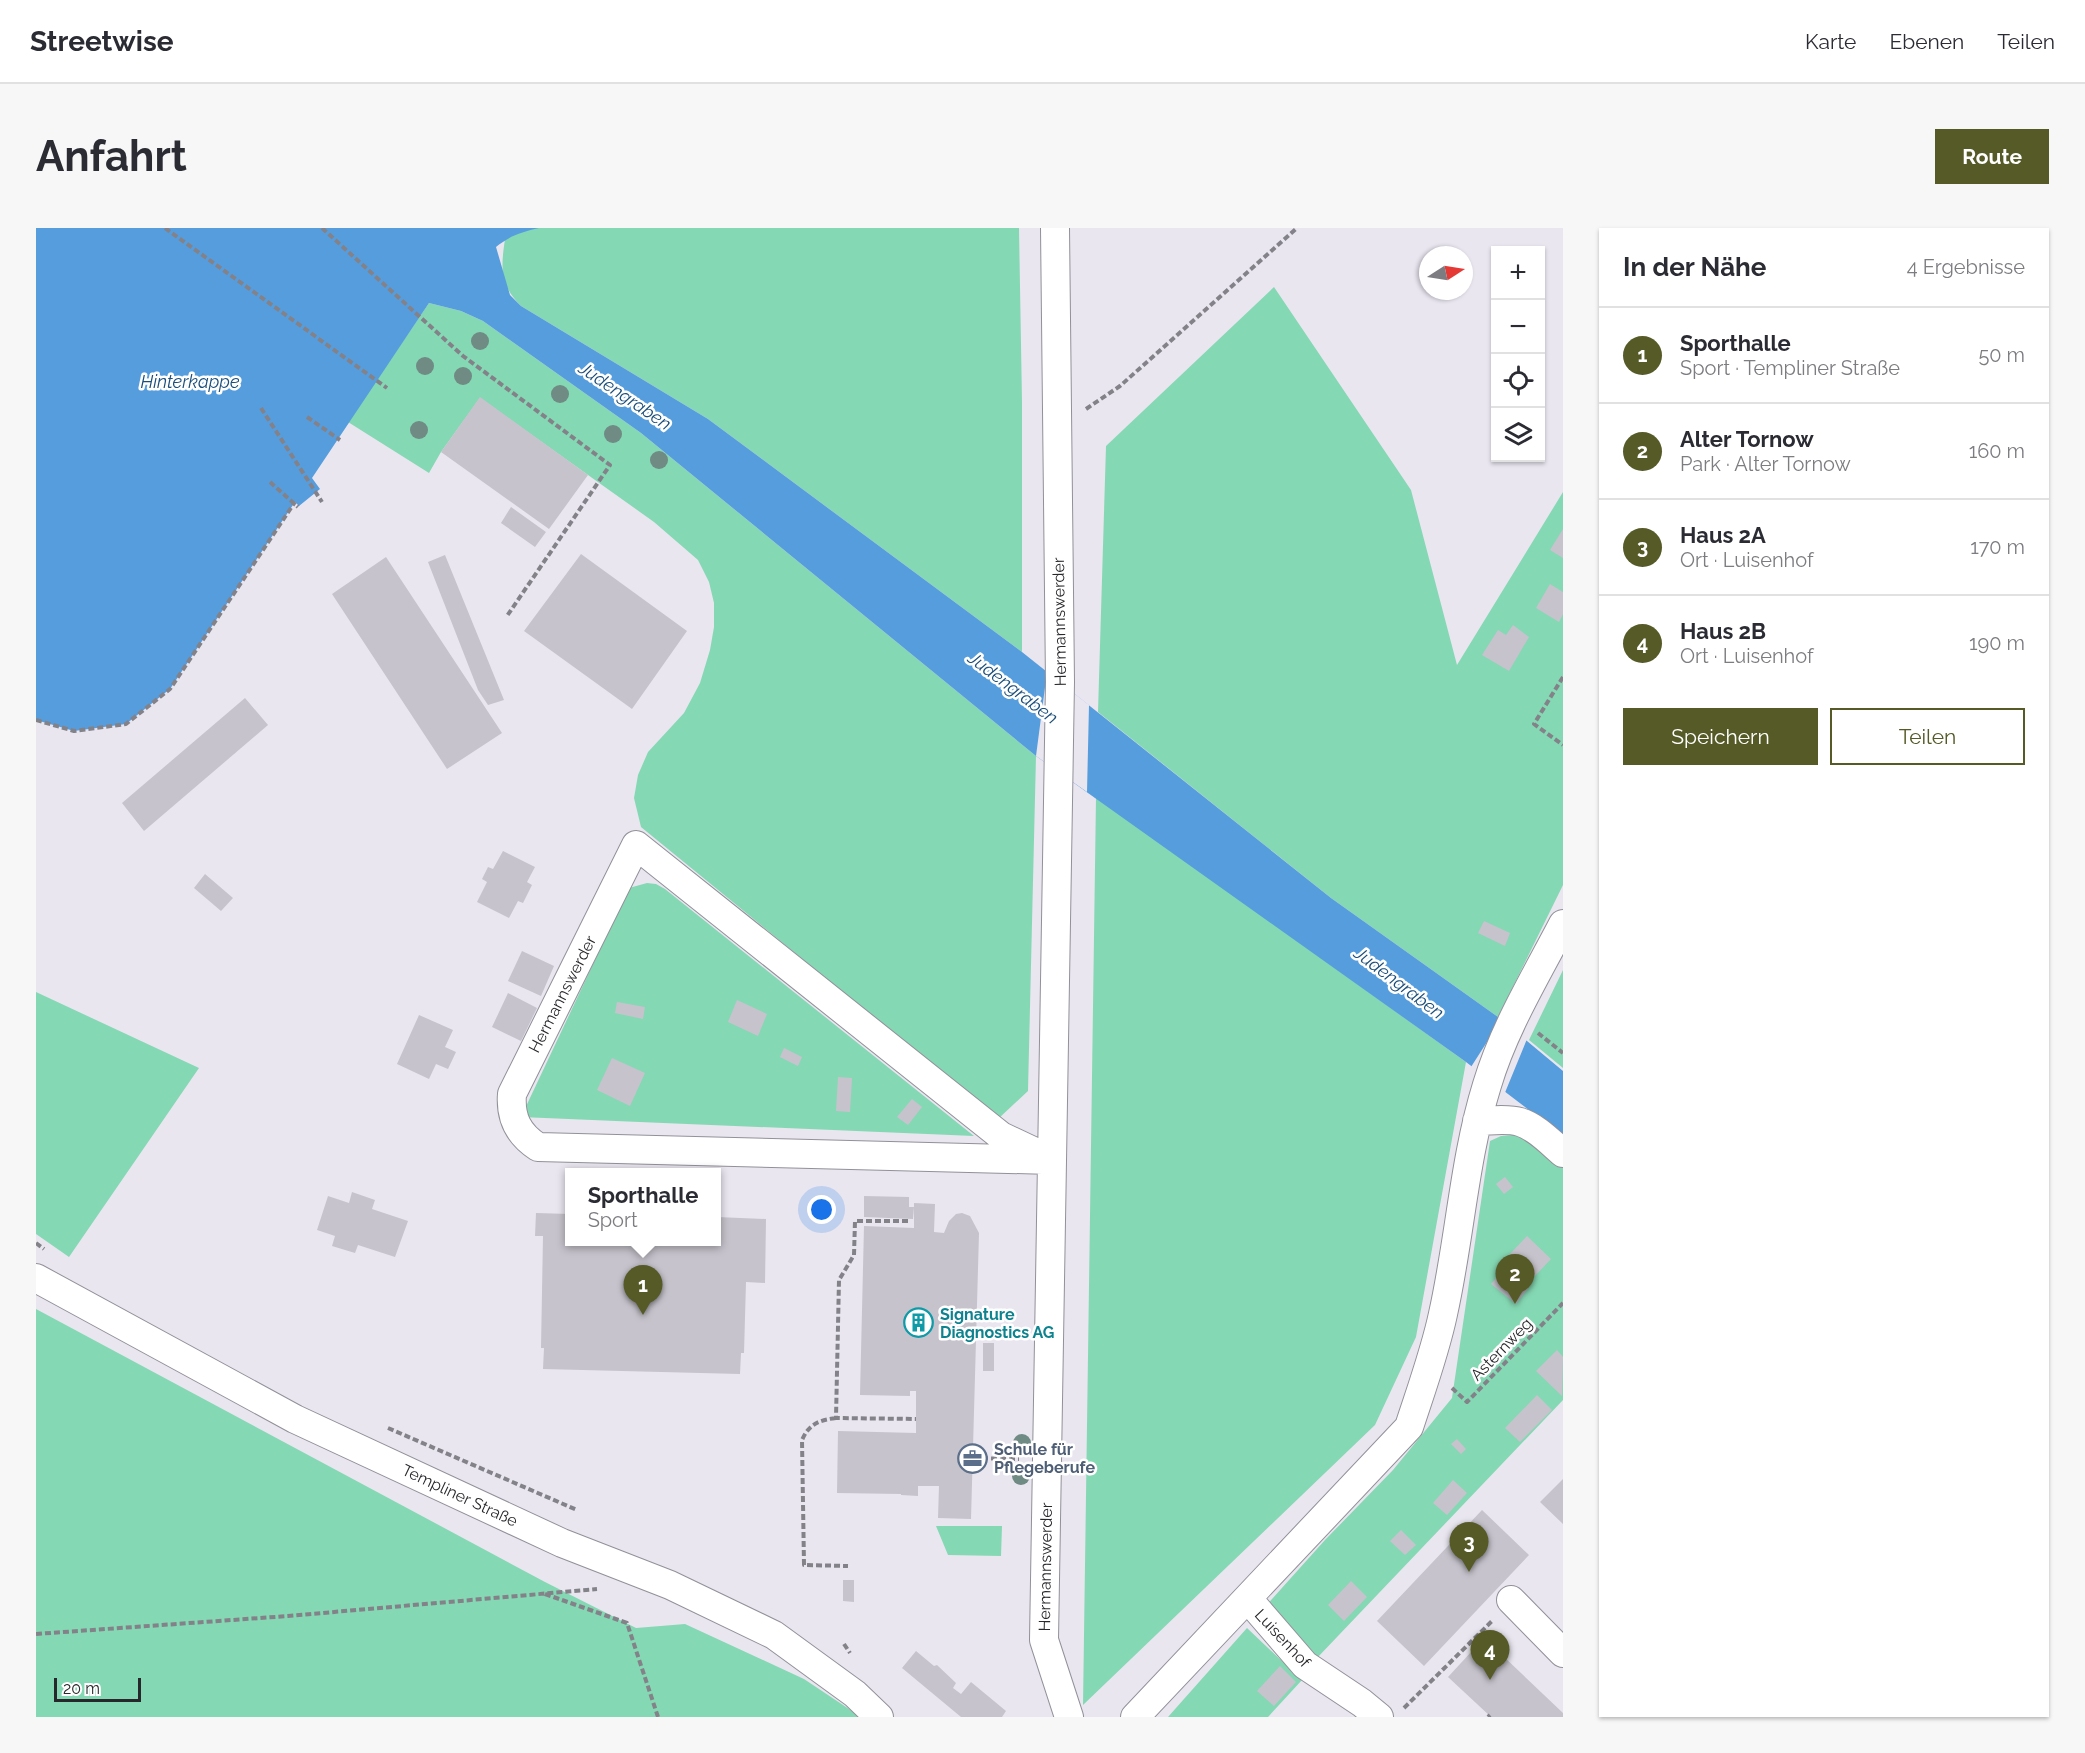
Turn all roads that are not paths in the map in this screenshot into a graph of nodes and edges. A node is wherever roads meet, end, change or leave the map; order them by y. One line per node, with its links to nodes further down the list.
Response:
1 (1055, 228): 5 (street, Hermannswerder)
2 (1563, 924): 3 (street)
3 (1477, 1121): 4 (street); 7 (street)
4 (1563, 1153)
5 (1052, 1160): 5 (street, Hermannswerder); 12 (street, Hermannswerder)
6 (36, 1278): 11 (street, Templiner Straße)
7 (1248, 1599): 10 (street, Luisenhof); 13 (street)
8 (1511, 1600): 9 (street)
9 (1563, 1653)
10 (1391, 1713)
11 (879, 1717)
12 (1069, 1717)
13 (1136, 1717)

